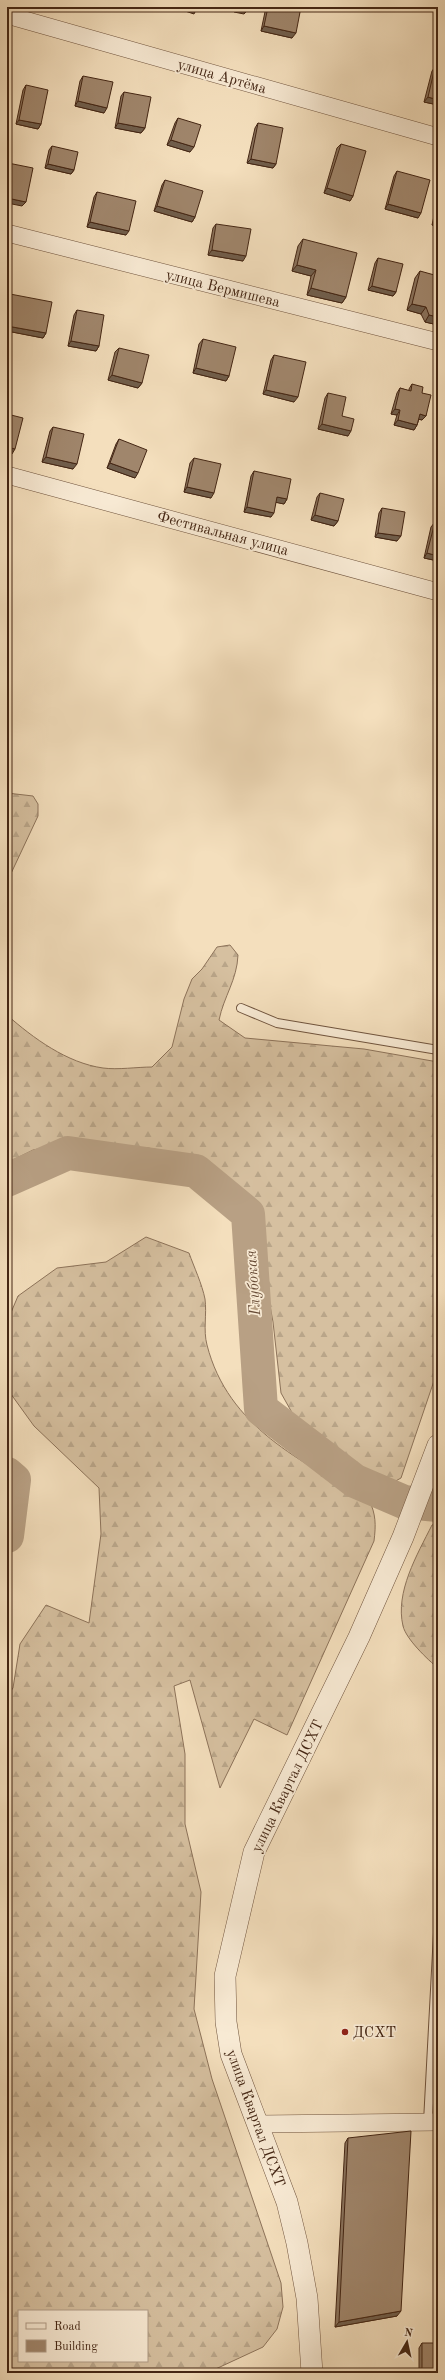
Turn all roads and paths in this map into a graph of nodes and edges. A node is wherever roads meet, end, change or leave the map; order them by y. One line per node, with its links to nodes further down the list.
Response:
1 (7, 15): 2 (street, улица Артёма)
2 (438, 137)
3 (7, 233): 4 (street, улица Вермишева)
4 (438, 342)
5 (7, 475): 6 (street, Фестивальная улица)
6 (438, 592)
7 (241, 1008): 8 (lane)
8 (438, 1050)
9 (438, 1445): 12 (street, улица Квартал ДСХТ)
10 (438, 1933): 11 (lane)
11 (433, 2122): 12 (street)
12 (259, 2124): 13 (street, улица Квартал ДСХТ)
13 (312, 2373)

